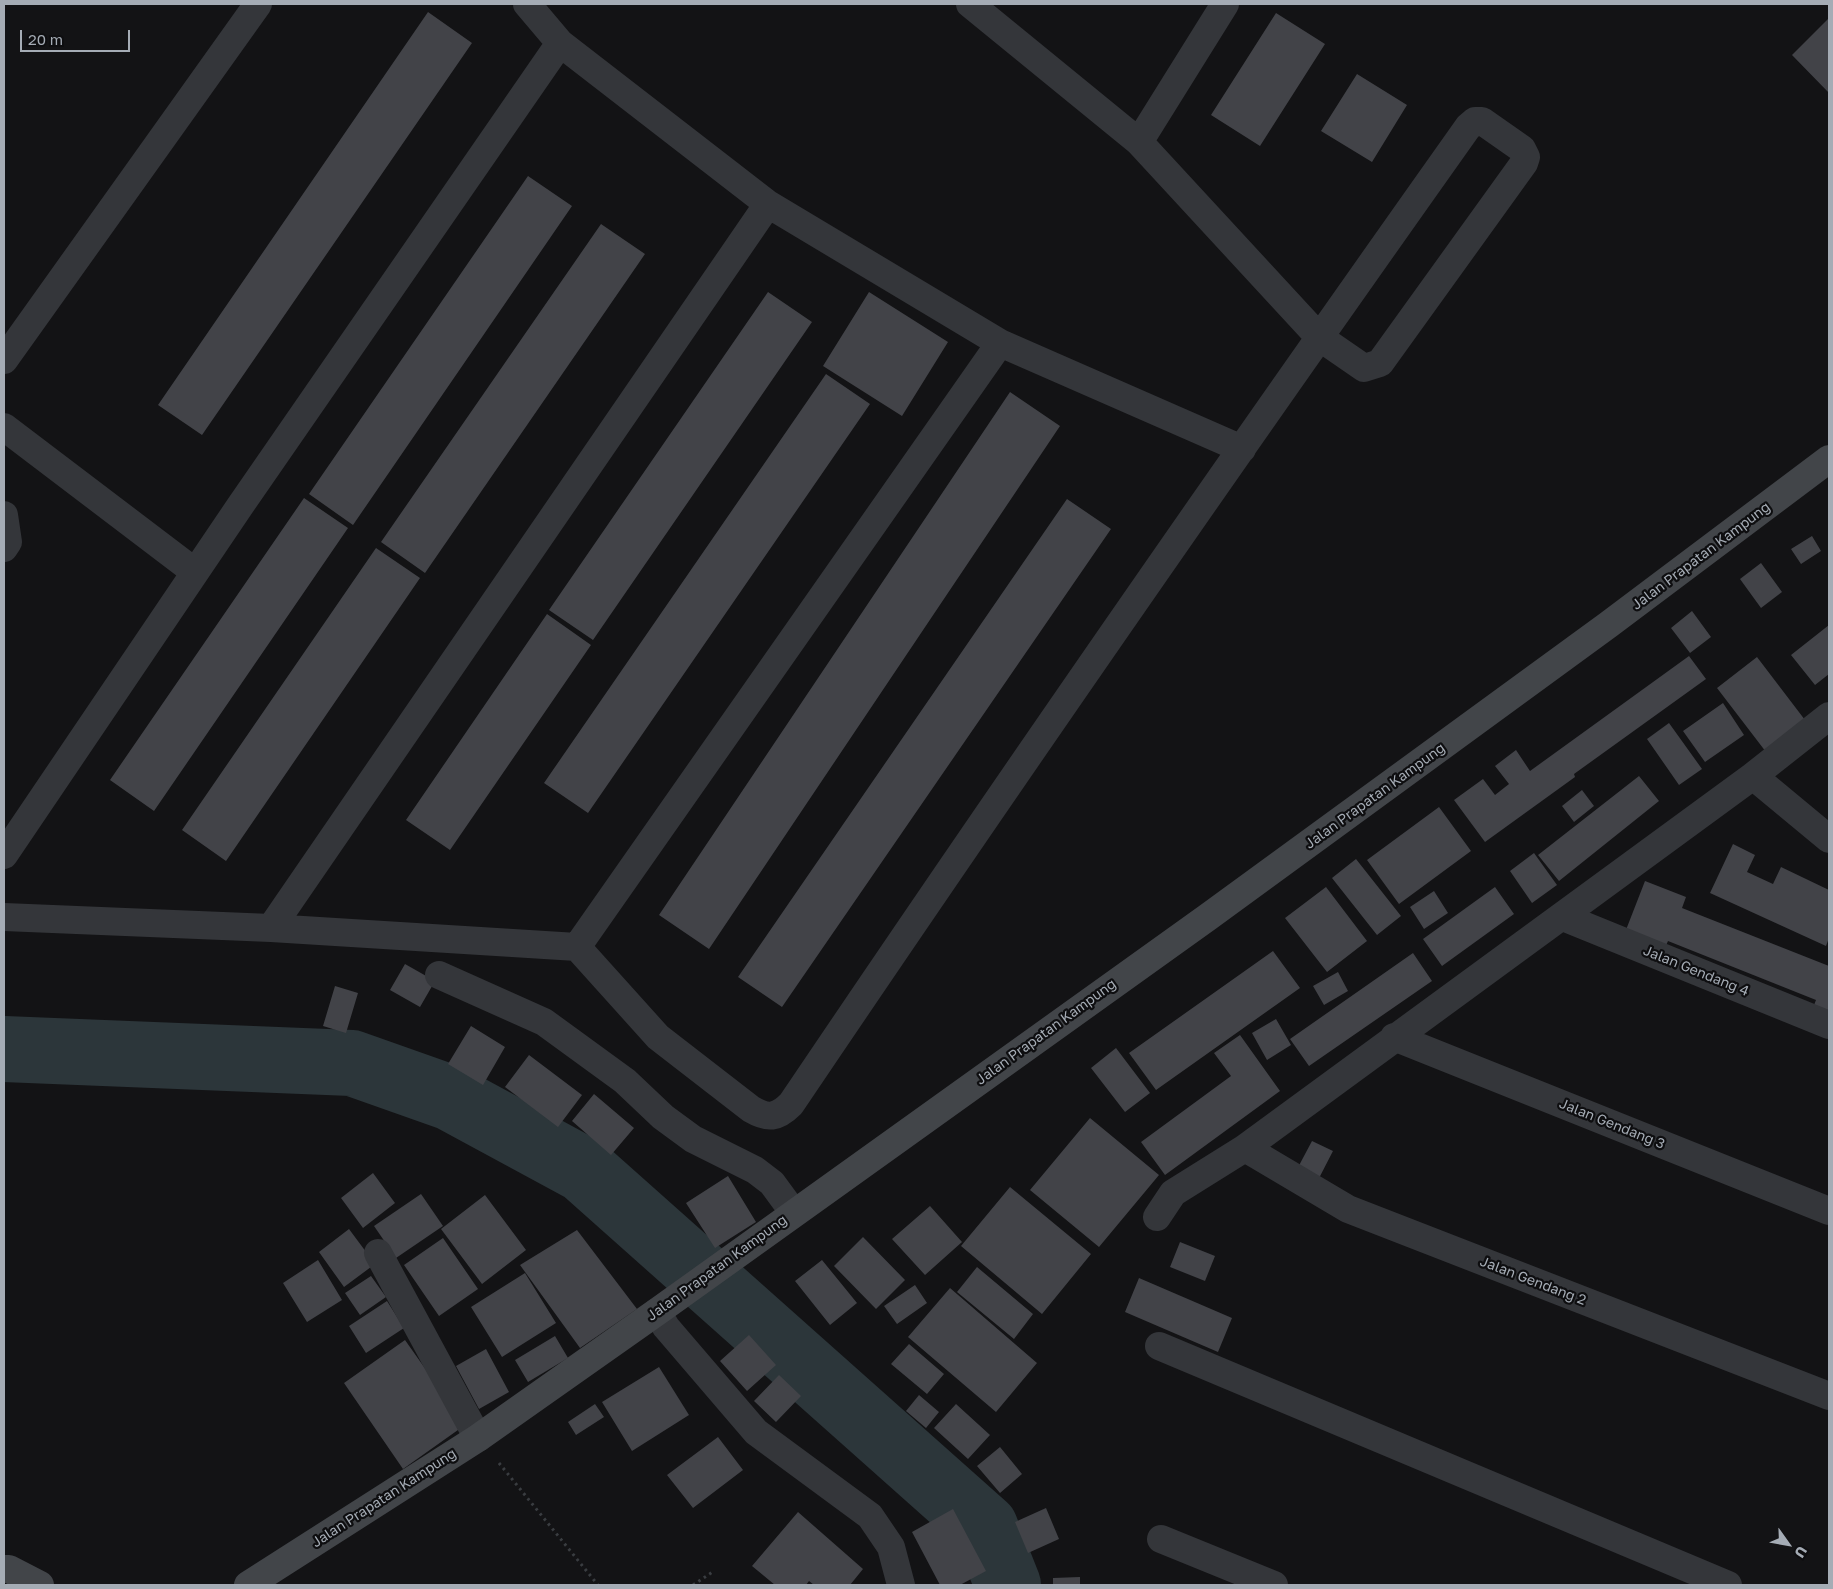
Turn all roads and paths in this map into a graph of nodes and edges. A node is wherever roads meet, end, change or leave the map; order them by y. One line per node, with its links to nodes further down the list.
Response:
1 (258, 4): 10 (street)
2 (527, 4): 5 (street)
3 (970, 4): 6 (street)
4 (1225, 4): 6 (street)
5 (560, 43): 7 (street); 16 (street)
6 (1139, 142): 8 (street)
7 (768, 204): 9 (street); 23 (street)
8 (1319, 337): 8 (street); 12 (street)
9 (1000, 343): 12 (street); 24 (street)
10 (4, 360)
11 (4, 427): 16 (street)
12 (1242, 448): 24 (street)
13 (1829, 459): 30 (street, Jalan Prapatan Kampung)
14 (4, 515): 15 (street)
15 (4, 548)
16 (195, 572): 20 (street)
17 (1829, 716): 18 (street)
18 (1753, 776): 19 (street); 22 (street)
19 (1829, 839)
20 (4, 855)
21 (4, 917): 23 (street)
22 (1563, 917): 26 (street, Jalan Gendang 4); 27 (street)
23 (271, 928): 24 (street)
24 (576, 947)
25 (439, 975): 30 (street)
26 (1829, 1026)
27 (1394, 1037): 28 (street); 29 (street, Jalan Gendang 3)
28 (1245, 1148): 31 (street); 35 (street, Jalan Gendang 2)
29 (1829, 1211)
30 (794, 1212): 33 (street, Jalan Prapatan Kampung)
31 (1157, 1217)
32 (378, 1253): 36 (street)
33 (659, 1310): 36 (street, Jalan Prapatan Kampung); 44 (street)
34 (1159, 1346): 46 (street)
35 (1829, 1396)
36 (478, 1438): 41 (street, Jalan Prapatan Kampung); 42 (path)
37 (1161, 1539): 45 (street)
38 (4, 1569): 40 (street)
39 (714, 1572): 43 (path)
40 (40, 1585)
41 (248, 1585)
42 (598, 1585)
43 (693, 1585)
44 (901, 1585)
45 (1274, 1585)
46 (1728, 1585)

